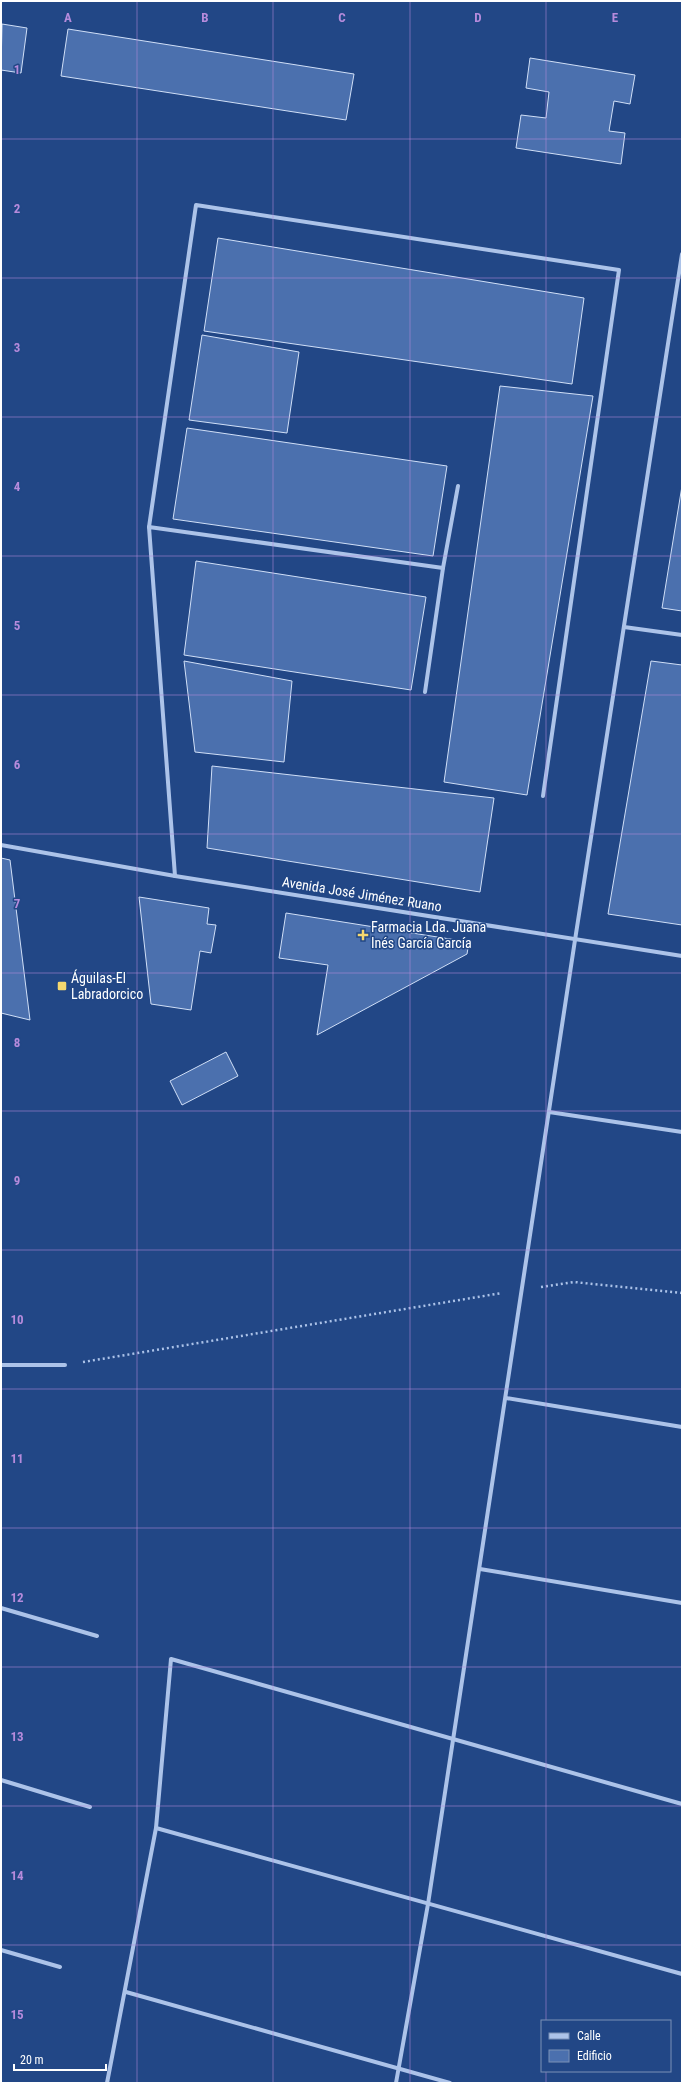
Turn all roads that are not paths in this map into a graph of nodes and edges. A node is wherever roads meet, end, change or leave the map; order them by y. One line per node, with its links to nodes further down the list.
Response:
1 (682, 254): 5 (street)
2 (458, 486): 4 (street)
3 (149, 527): 4 (street); 8 (street); 10 (street)
4 (443, 568): 7 (street)
5 (624, 627): 6 (street); 11 (street)
6 (682, 635)
7 (425, 692)
8 (543, 796)
9 (1, 845): 10 (street, Avenida José Jiménez Ruano)
10 (175, 876): 11 (street, Avenida José Jiménez Ruano)
11 (575, 940): 12 (street, Avenida José Jiménez Ruano); 13 (street)
12 (682, 956)
13 (549, 1112): 14 (street); 17 (street)
14 (682, 1132)
15 (1, 1365): 16 (street)
16 (65, 1365)
17 (506, 1398): 18 (street); 19 (street)
18 (682, 1427)
19 (480, 1570): 20 (street); 23 (street)
20 (682, 1602)
21 (1, 1608): 22 (street)
22 (98, 1636)
23 (454, 1739): 25 (street); 27 (street); 28 (street)
24 (1, 1780): 26 (street)
25 (682, 1804)
26 (90, 1807)
27 (156, 1828): 28 (street); 32 (street)
28 (428, 1904): 31 (street); 33 (street)
29 (1, 1950): 30 (street)
30 (60, 1967)
31 (682, 1974)
32 (126, 1992): 33 (street); 34 (street)
33 (398, 2069): 35 (street); 36 (street)
34 (107, 2083)
35 (396, 2083)
36 (450, 2083)

